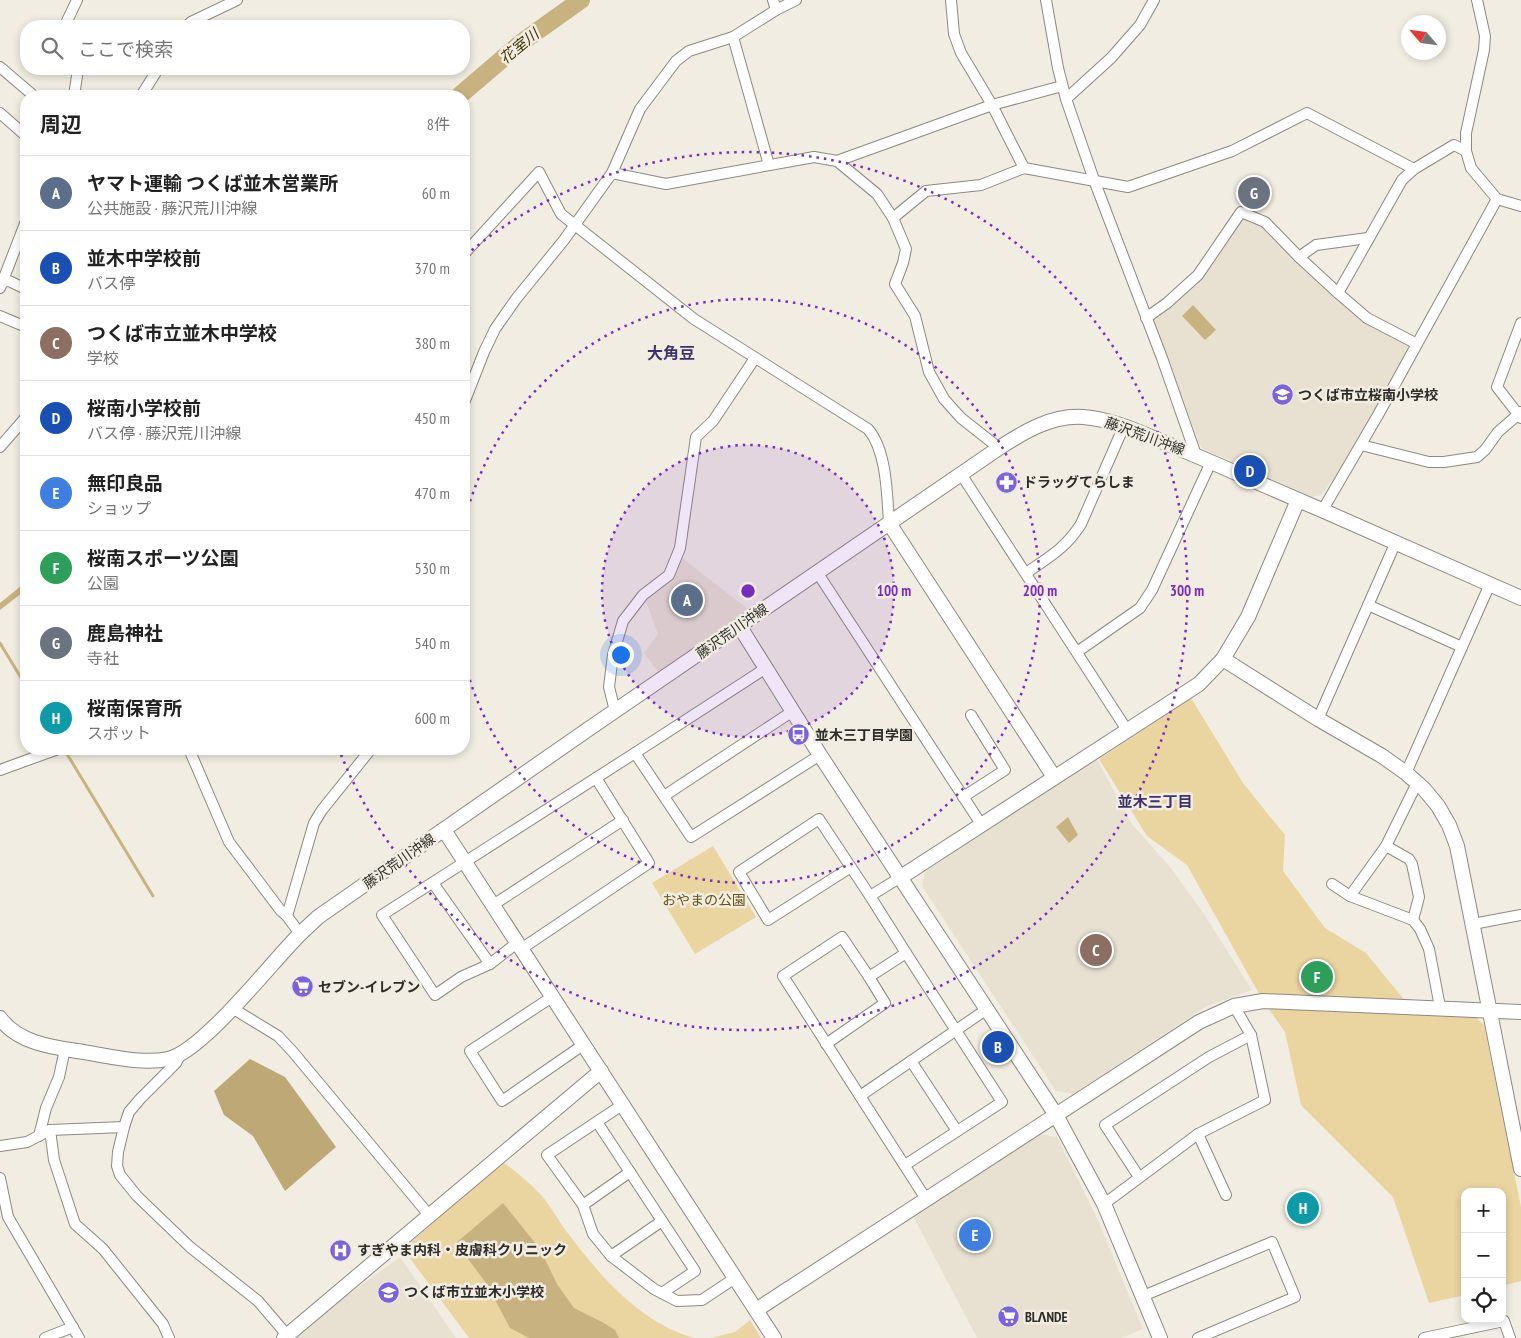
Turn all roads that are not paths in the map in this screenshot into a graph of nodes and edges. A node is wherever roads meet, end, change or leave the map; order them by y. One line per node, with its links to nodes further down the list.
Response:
1 (78, 0): 9 (street)
2 (237, 0): 10 (street)
3 (796, 0): 8 (street)
4 (950, 0): 20 (street)
5 (1046, 0): 15 (street)
6 (1154, 0): 19 (street)
7 (1478, 0): 23 (street)
8 (774, 5): 11 (street)
9 (68, 20)
10 (195, 20)
11 (733, 37): 25 (street); 28 (street)
12 (0, 68): 16 (street)
13 (77, 75): 17 (street)
14 (154, 75): 18 (street)
15 (1062, 86): 19 (street); 20 (street)
16 (27, 90)
17 (75, 90)
18 (145, 90)
19 (1066, 99): 29 (street)
20 (992, 105): 24 (street); 26 (street)
21 (1, 116): 22 (street)
22 (20, 131)
23 (1466, 152): 27 (street); 30 (street)
24 (838, 161): 25 (street); 32 (street)
25 (769, 165): 28 (street)
26 (1024, 168): 29 (street); 32 (street)
27 (1414, 169): 29 (street); 35 (street)
28 (612, 173): 33 (street)
29 (1094, 180): 42 (street)
30 (1497, 199): 31 (street); 45 (street)
31 (1521, 206)
32 (893, 218): 53 (street)
33 (574, 225): 36 (street); 46 (street); 47 (street)
34 (20, 236): 38 (street)
35 (1368, 238): 37 (street); 40 (street)
36 (470, 247)
37 (1299, 257): 40 (street); 42 (street)
38 (1, 284): 39 (street)
39 (20, 287)
40 (1338, 293): 45 (street)
41 (0, 316): 44 (street)
42 (1146, 318): 54 (street)
43 (1521, 323): 48 (street)
44 (20, 324)
45 (1417, 344): 51 (street)
46 (755, 358): 59 (street); 71 (street)
47 (470, 388)
48 (1520, 415): 51 (street)
49 (20, 424): 52 (street)
50 (1124, 426): 53 (street, 藤沢荒川沖線); 54 (street, 藤沢荒川沖線); 62 (street)
51 (1361, 444): 58 (street)
52 (0, 447)
53 (1000, 448): 56 (street, 藤沢荒川沖線)
54 (1196, 455): 55 (street, 藤沢荒川沖線)
55 (1211, 462): 57 (street, 藤沢荒川沖線); 68 (street)
56 (961, 474): 59 (street, 藤沢荒川沖線); 62 (street)
57 (1298, 500): 58 (street, 藤沢荒川沖線); 69 (street)
58 (1322, 511): 60 (street, 藤沢荒川沖線)
59 (889, 523): 61 (street, 藤沢荒川沖線); 83 (street)
60 (1396, 544): 63 (street, 藤沢荒川沖線); 65 (street)
61 (817, 572): 66 (street, 藤沢荒川沖線); 87 (street)
62 (1026, 573): 68 (street)
63 (1490, 584): 64 (street, 藤沢荒川沖線); 67 (street)
64 (1521, 598)
65 (1368, 605): 67 (street); 74 (street)
66 (740, 627): 70 (street); 71 (street, 藤沢荒川沖線)
67 (1462, 647): 82 (street)
68 (1077, 652): 75 (street)
69 (1223, 659): 74 (street); 75 (street)
70 (766, 668): 72 (street); 76 (street)
71 (615, 711): 90 (street, 藤沢荒川沖線)
72 (793, 711): 80 (street); 86 (street)
73 (971, 715): 87 (street)
74 (1318, 719): 82 (street)
75 (1128, 730): 83 (street)
76 (635, 753): 84 (street); 86 (street)
77 (41, 755): 81 (street)
78 (192, 755): 101 (street)
79 (366, 755): 101 (street)
80 (820, 755): 86 (street); 94 (street)
81 (0, 770)
82 (1406, 773): 85 (street)
83 (1054, 777): 89 (street)
84 (596, 778): 88 (street); 92 (street)
85 (1417, 783): 91 (street); 103 (street)
86 (664, 796)
87 (963, 797): 89 (street)
88 (623, 820): 99 (street); 105 (street)
89 (981, 824): 94 (street)
90 (444, 830): 92 (street); 104 (street, 藤沢荒川沖線)
91 (1386, 846): 98 (street); 102 (street)
92 (464, 862): 95 (street); 99 (street)
93 (851, 866): 93 (street); 97 (street)
94 (901, 877): 97 (street); 113 (street)
95 (433, 882): 107 (street); 107 (street)
96 (1332, 884): 98 (street)
97 (870, 896): 106 (street)
98 (1350, 896): 102 (street)
99 (493, 906): 105 (street)
100 (1521, 915): 103 (street)
101 (287, 916): 104 (street)
102 (1413, 920): 111 (street)
103 (1473, 924): 114 (street)
104 (300, 934): 112 (street, 藤沢荒川沖線)
105 (519, 946): 107 (street); 109 (street)
106 (906, 953): 108 (street); 117 (street)
107 (490, 964)
108 (869, 977): 120 (street); 120 (street)
109 (552, 997): 121 (street); 121 (street)
110 (1234, 1006): 111 (street); 119 (street); 128 (street)
111 (1440, 1007): 114 (street)
112 (232, 1008): 123 (street, 藤沢荒川沖線); 145 (street)
113 (987, 1009): 117 (street); 128 (street)
114 (1489, 1010): 115 (street); 136 (street)
115 (1521, 1012)
116 (0, 1018): 118 (street, 藤沢荒川沖線)
117 (957, 1031): 124 (street); 132 (street)
118 (6, 1032): 122 (street, 藤沢荒川沖線)
119 (1251, 1035): 133 (street); 140 (street)
120 (826, 1044): 126 (street)
121 (583, 1045): 125 (street)
122 (65, 1049): 123 (street, 藤沢荒川沖線); 134 (street)
123 (180, 1055): 130 (street)
124 (911, 1061): 126 (street); 132 (street)
125 (601, 1071): 127 (street); 145 (street)
126 (860, 1096): 137 (street)
127 (622, 1105): 129 (street); 148 (street)
128 (1056, 1115): 142 (street); 143 (street)
129 (597, 1122): 138 (street); 144 (street)
130 (124, 1127): 131 (street); 153 (street)
131 (50, 1130): 134 (street); 156 (street)
132 (957, 1131): 137 (street)
133 (1198, 1134): 140 (street); 141 (street)
134 (40, 1136): 135 (street)
135 (0, 1146)
136 (1520, 1160)
137 (905, 1165): 142 (street)
138 (630, 1172): 144 (street); 146 (street)
139 (0, 1178): 152 (street)
140 (1139, 1178): 143 (street)
141 (1226, 1195)
142 (926, 1199): 151 (street)
143 (1104, 1204): 150 (street)
144 (583, 1205): 147 (street)
145 (430, 1215): 153 (street)
146 (662, 1221): 147 (street); 149 (street)
147 (611, 1256): 149 (street)
148 (735, 1278): 149 (street); 151 (street)
149 (662, 1293)
150 (1144, 1296): 158 (street); 159 (street)
151 (756, 1310): 157 (street)
152 (73, 1327): 154 (street); 155 (street)
153 (286, 1337)
154 (45, 1338)
155 (79, 1338)
156 (169, 1338)
157 (774, 1338)
158 (1160, 1338)
159 (1198, 1338)
160 (1424, 1338): 161 (street)
161 (1510, 1338)

